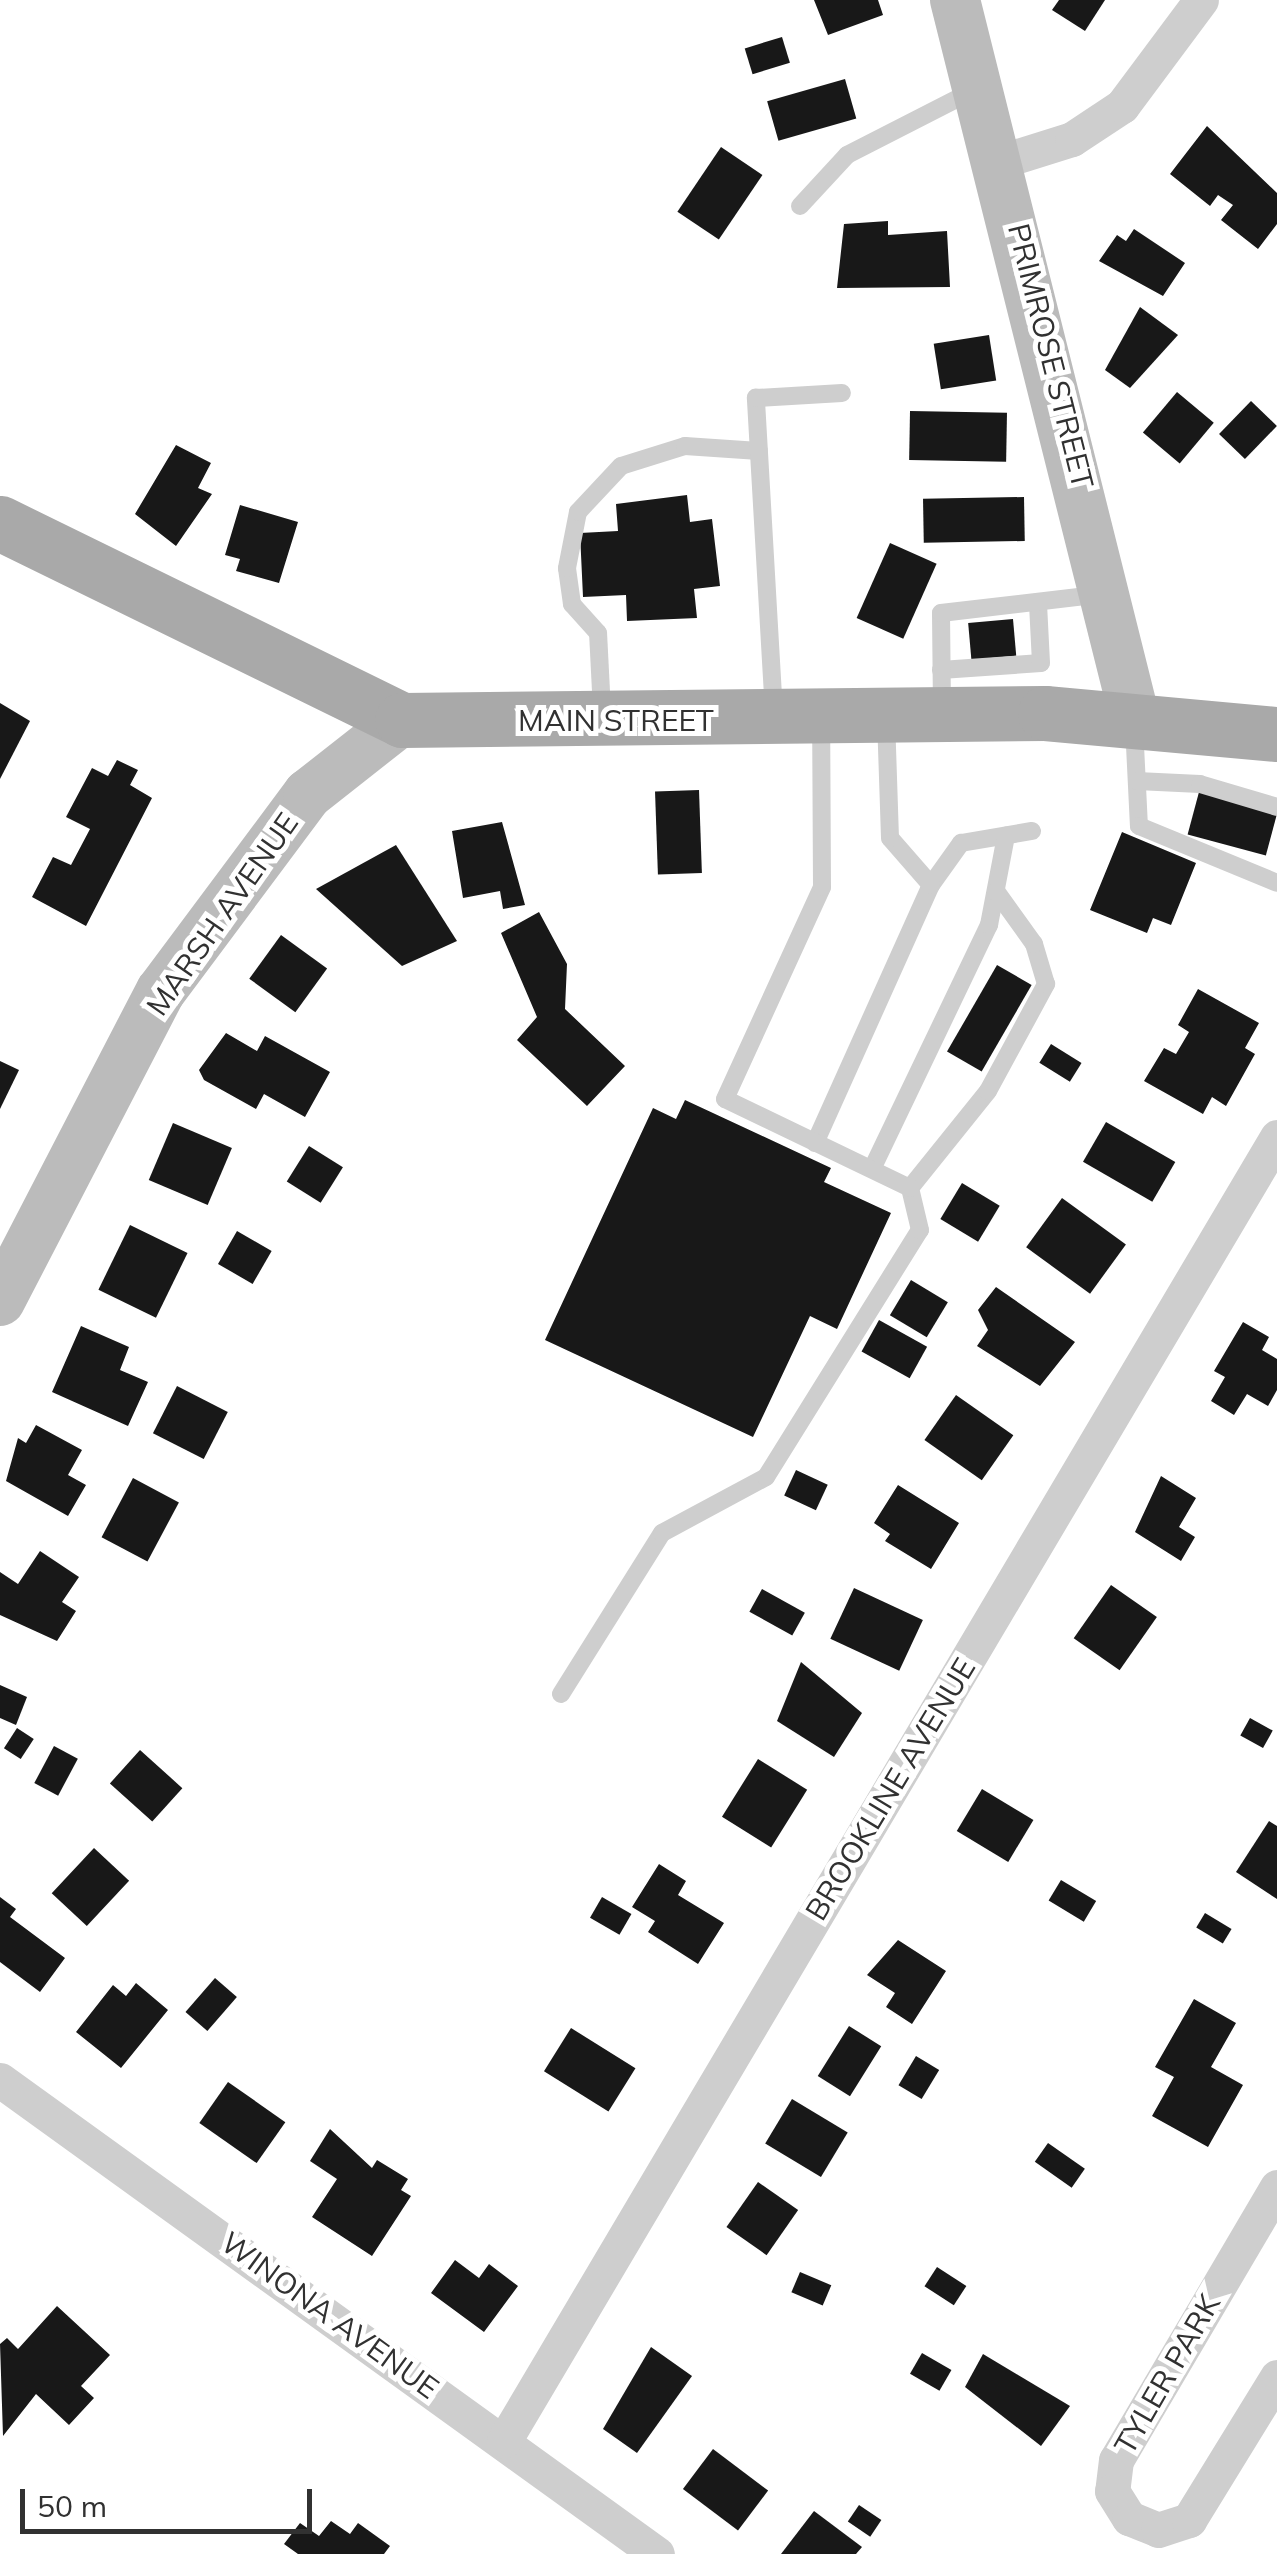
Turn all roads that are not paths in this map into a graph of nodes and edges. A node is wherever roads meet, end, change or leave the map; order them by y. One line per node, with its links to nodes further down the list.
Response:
1 (955, 0): 3 (main road, PRIMROSE STREET)
2 (1201, 0): 4 (street)
3 (981, 87): 4 (main road, PRIMROSE STREET); 5 (lane)
4 (1002, 161): 9 (main road, PRIMROSE STREET)
5 (800, 206)
6 (842, 393): 7 (lane)
7 (759, 452): 14 (lane); 16 (lane)
8 (0, 523): 15 (main road, MAIN STREET)
9 (1108, 593): 10 (lane); 12 (main road, PRIMROSE STREET)
10 (1038, 604): 11 (lane); 11 (lane)
11 (942, 692): 12 (main road, MAIN STREET); 13 (main road, MAIN STREET)
12 (1134, 715): 17 (main road, MAIN STREET); 18 (lane)
13 (886, 716): 14 (main road, MAIN STREET); 23 (lane)
14 (797, 718): 16 (main road, MAIN STREET); 26 (lane)
15 (402, 720): 16 (main road, MAIN STREET); 29 (main road, MARSH AVENUE)
16 (603, 720)
17 (1277, 734)
18 (1137, 781): 19 (lane); 22 (lane)
19 (1277, 807)
20 (1032, 831): 21 (lane)
21 (1006, 836): 23 (lane); 24 (lane)
22 (1277, 883)
23 (931, 885): 26 (lane)
24 (996, 891): 27 (lane); 28 (lane)
25 (1277, 1137): 34 (street, BROOKLINE AVENUE)
26 (815, 1143): 27 (lane)
27 (872, 1170): 28 (lane)
28 (910, 1188): 30 (lane)
29 (0, 1301)
30 (561, 1694)
31 (0, 2080): 34 (street, WINONA AVENUE)
32 (1277, 2187): 33 (street, TYLER PARK)
33 (1277, 2377)
34 (504, 2441): 35 (street, WINONA AVENUE)
35 (657, 2554)

